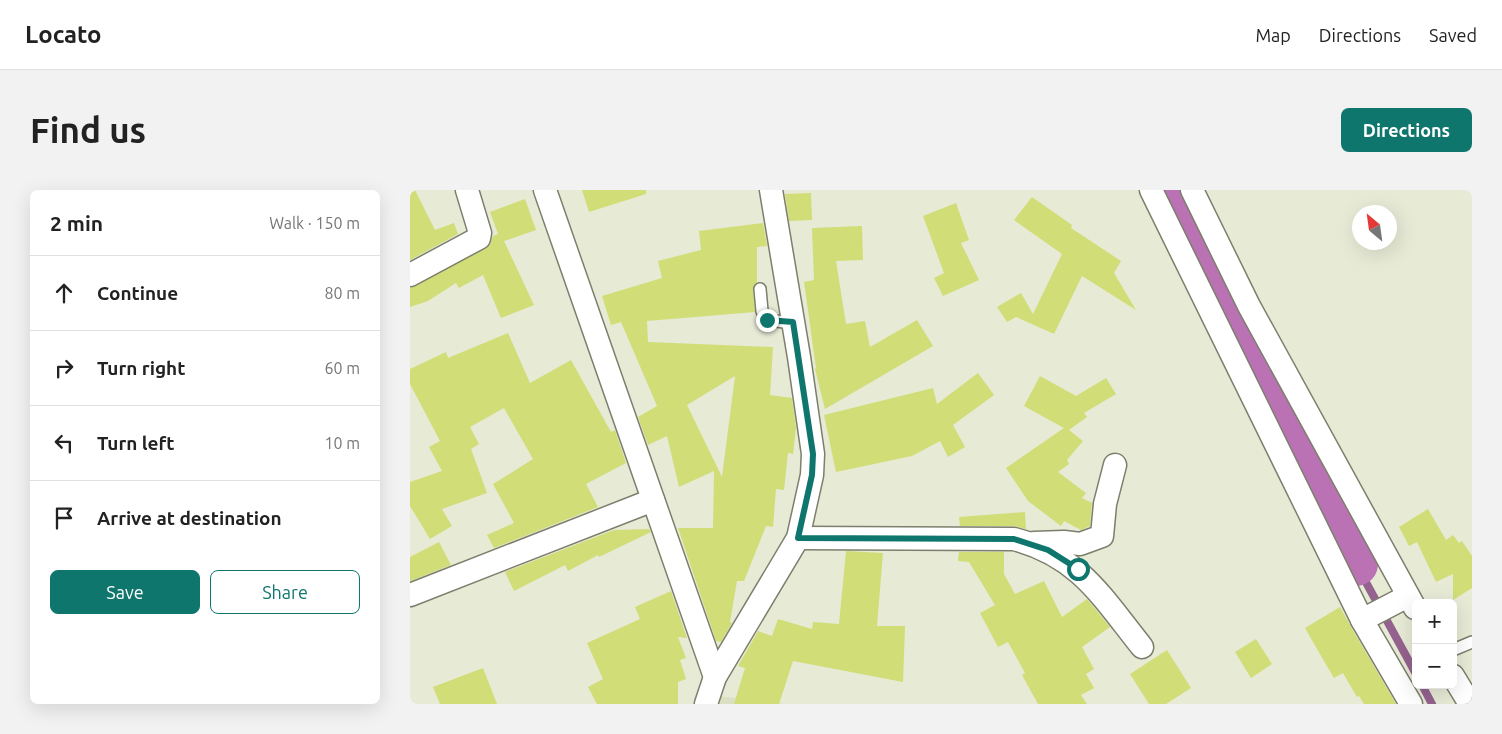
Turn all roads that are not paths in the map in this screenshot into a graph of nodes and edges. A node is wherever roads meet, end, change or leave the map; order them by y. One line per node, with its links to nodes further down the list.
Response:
1 (467, 190): 6 (street)
2 (545, 190): 10 (street)
3 (771, 190): 8 (street)
4 (1151, 190): 14 (street)
5 (1192, 190): 14 (street)
6 (410, 275)
7 (760, 290): 8 (lane)
8 (793, 322): 11 (street)
9 (1115, 464): 12 (street)
10 (653, 500): 13 (street); 18 (street)
11 (798, 538): 12 (street); 18 (street)
12 (1030, 543): 16 (street)
13 (410, 595)
14 (1392, 608): 21 (street)
15 (1472, 642): 17 (lane)
16 (1142, 647)
17 (1457, 648)
18 (715, 677): 20 (street)
19 (1457, 683): 22 (street)
20 (706, 704)
21 (1411, 704)
22 (1470, 704)

